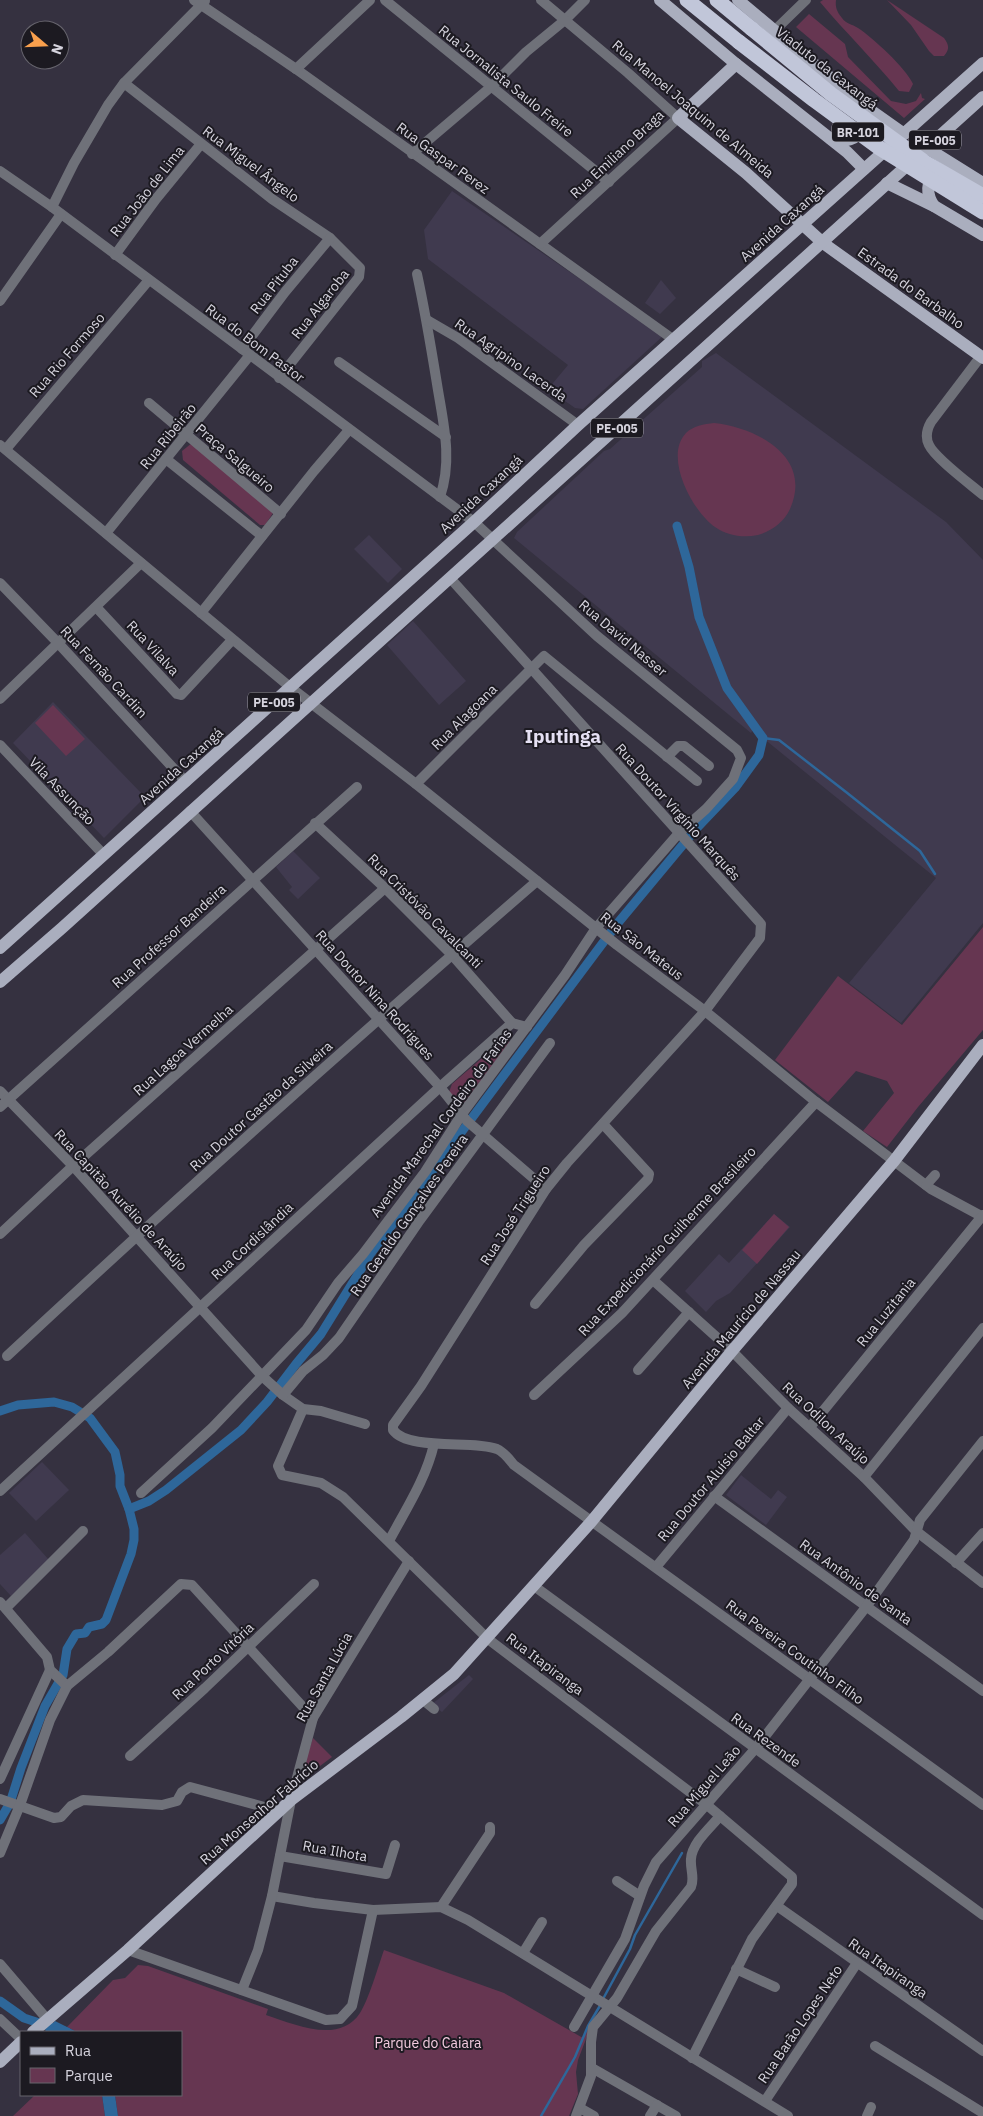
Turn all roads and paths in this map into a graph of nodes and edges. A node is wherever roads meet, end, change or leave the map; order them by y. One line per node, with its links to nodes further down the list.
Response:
1 (370, 0): 16 (street)
2 (385, 0): 18 (street, Rua Jornalista Saulo Freire)
3 (541, 0): 12 (street, Rua Manoel Joaquim de Almeida)
4 (585, 0): 12 (street)
5 (660, 0): 15 (main road)
6 (687, 0): 36 (highway, BR-101, bridge)
7 (717, 0): 33 (highway, Viaduto da Caxangá / BR-101, bridge)
8 (738, 0): 13 (main road)
9 (806, 0): 11 (street); 13 (street)
10 (200, 1): 16 (street, Rua Gaspar Perez); 17 (street)
11 (814, 9)
12 (565, 20): 18 (street); 21 (street, Rua Manoel Joaquim de Almeida)
13 (774, 31): 20 (main road)
14 (983, 63): 22 (main road, Avenida Caxangá / PE-005)
15 (736, 64): 21 (main road, Rua Emiliano Braga); 23 (main road)
16 (296, 69): 26 (street, Rua Gaspar Perez)
17 (124, 83): 24 (street, Rua Miguel Ângelo); 35 (street)
18 (492, 86): 26 (street); 30 (street, Rua Jornalista Saulo Freire)
19 (983, 97): 25 (main road, PE-005)
20 (863, 105): 22 (main road); 23 (main road)
21 (678, 118): 30 (street, Rua Emiliano Braga); 38 (main road, Rua Manoel Joaquim de Almeida)
22 (904, 134): 28 (main road, Avenida Caxangá / PE-005)
23 (831, 139): 28 (main road)
24 (201, 144): 40 (street, Rua Miguel Ângelo); 43 (street, Rua João de Lima)
25 (927, 148): 27 (main road); 31 (main road, PE-005)
26 (412, 154): 42 (street, Rua Gaspar Perez)
27 (959, 168): 32 (main road); 34 (main road)
28 (864, 169): 38 (main road, Avenida Caxangá / PE-005)
29 (0, 170): 35 (street, Rua do Bom Pastor)
30 (609, 182): 42 (street, Rua Emiliano Braga)
31 (887, 183): 34 (main road); 41 (main road, PE-005)
32 (983, 183)
33 (983, 196)
34 (934, 206): 39 (main road)
35 (52, 207): 37 (street, Rua do Bom Pastor)
36 (983, 212)
37 (61, 214): 43 (street, Rua do Bom Pastor); 47 (street)
38 (803, 223): 41 (main road, Rua Manoel Joaquim de Almeida); 49 (main road, Avenida Caxangá / PE-005)
39 (983, 235)
40 (330, 238): 44 (street, Rua Miguel Ângelo); 50 (street, Rua Pituba)
41 (823, 242): 51 (main road, Estrada do Barbalho); 67 (main road, PE-005)
42 (540, 244): 49 (street, Rua Gaspar Perez)
43 (115, 255): 46 (street, Rua do Bom Pastor)
44 (360, 268): 53 (street, Rua Algaroba)
45 (417, 274): 48 (street)
46 (149, 280): 50 (street, Rua do Bom Pastor); 59 (street, Rua Rio Formoso)
47 (0, 301)
48 (427, 320): 55 (street, Rua Agripino Lacerda); 58 (street)
49 (674, 340): 55 (main road, Avenida Caxangá / PE-005)
50 (246, 352): 53 (street, Rua do Bom Pastor); 57 (street, Rua Ribeirão)
51 (982, 357): 61 (street)
52 (339, 362): 58 (street)
53 (279, 378): 56 (street, Rua do Bom Pastor)
54 (150, 403): 57 (street, Praça Salgueiro)
55 (578, 424): 64 (main road, Avenida Caxangá / PE-005)
56 (349, 430): 62 (street, Rua do Bom Pastor); 63 (street)
57 (186, 436): 60 (street, Rua Ribeirão); 63 (street, Praça Salgueiro)
58 (446, 437): 62 (street)
59 (3, 447): 65 (street, Rua São Mateus)
60 (166, 460): 65 (street, Rua Ribeirão); 66 (street)
61 (983, 495)
62 (440, 497): 64 (street, Rua do Bom Pastor)
63 (281, 514): 66 (street)
64 (474, 522): 67 (street, Rua do Bom Pastor); 76 (main road, Avenida Caxangá / PE-005)
65 (106, 533): 68 (street, Rua São Mateus)
66 (262, 536): 72 (street)
67 (492, 540): 69 (main road, PE-005); 80 (street, Rua David Nasser)
68 (141, 564): 71 (street); 72 (street, Rua São Mateus)
69 (450, 578): 75 (street, Rua Doutor Virgínio Marquês); 78 (main road, PE-005)
70 (0, 583): 74 (street, Rua Fernão Cardim)
71 (96, 608): 73 (street, Rua Vilalva); 74 (street)
72 (201, 613): 73 (street, Rua São Mateus)
73 (232, 640): 76 (street, Rua São Mateus)
74 (59, 644): 77 (street); 84 (street, Rua Fernão Cardim)
75 (531, 669): 81 (street, Rua Alagoana); 85 (street, Rua Alagoana); 89 (street, Rua Doutor Virgínio Marquês)
76 (290, 687): 78 (street, Rua São Mateus); 84 (main road, Avenida Caxangá / PE-005)
77 (0, 699)
78 (310, 703): 85 (street, Rua São Mateus); 87 (main road, PE-005)
79 (0, 745): 90 (street, Vila Assunção)
80 (740, 753): 89 (street, Avenida Marechal Cordeiro de Farias)
81 (667, 757): 82 (street); 83 (street)
82 (709, 766)
83 (698, 781)
84 (186, 782): 90 (main road, Avenida Caxangá / PE-005)
85 (416, 784): 92 (street, Rua São Mateus)
86 (357, 787): 88 (street, Rua Professor Bandeira)
87 (190, 811): 91 (street, Rua Doutor Nina Rodrigues); 99 (main road, PE-005)
88 (315, 823): 91 (street, Rua Professor Bandeira); 93 (street, Rua Cristóvão Cavalcanti)
89 (681, 835): 94 (street, Avenida Marechal Cordeiro de Farias); 95 (street, Rua Doutor Virgínio Marquês)
90 (104, 855): 96 (main road, Avenida Caxangá / PE-005)
91 (252, 879): 97 (street, Rua Doutor Nina Rodrigues); 109 (street, Rua Professor Bandeira)
92 (537, 882): 94 (street, Rua São Mateus); 98 (street, Rua Doutor Gastão da Silveira)
93 (385, 888): 97 (street, Rua Lagoa Vermelha); 98 (street, Rua Cristóvão Cavalcanti)
94 (596, 928): 100 (street, Rua São Mateus); 103 (street, Avenida Marechal Cordeiro de Farias)
95 (762, 932): 100 (street, Rua José Trigueiro)
96 (0, 948)
97 (315, 950): 101 (street, Rua Doutor Nina Rodrigues); 114 (street, Rua Lagoa Vermelha)
98 (452, 954): 101 (street, Rua Doutor Gastão da Silveira); 102 (street, Rua Cristóvão Cavalcanti)
99 (0, 982)
100 (705, 1011): 108 (street, Rua São Mateus); 111 (street, Rua José Trigueiro)
101 (378, 1019): 106 (street, Rua Doutor Nina Rodrigues); 120 (street, Rua Doutor Gastão da Silveira)
102 (512, 1023): 103 (street); 106 (street, Rua Cordislândia)
103 (527, 1027): 110 (street, Avenida Marechal Cordeiro de Farias)
104 (550, 1043): 112 (street, Rua Geraldo Gonçalves Pereira)
105 (983, 1045): 113 (main road, Avenida Maurício de Nassau)
106 (440, 1087): 110 (street, Rua Doutor Nina Rodrigues); 123 (street, Rua Cordislândia)
107 (0, 1091): 109 (street, Rua Capitão Aurélio de Araújo)
108 (816, 1102): 113 (street, Rua São Mateus); 121 (street, Rua Expedicionário Guilherme Brasileiro)
109 (4, 1103): 114 (street, Rua Capitão Aurélio de Araújo)
110 (464, 1118): 112 (street, Rua Doutor Nina Rodrigues); 129 (street, Avenida Marechal Cordeiro de Farias)
111 (603, 1124): 117 (street, Rua José Trigueiro); 122 (street)
112 (480, 1133): 117 (street, Rua Doutor Nina Rodrigues); 130 (street, Rua Geraldo Gonçalves Pereira)
113 (894, 1161): 116 (street, Rua São Mateus); 126 (main road, Avenida Maurício de Nassau)
114 (73, 1166): 119 (street, Rua Lagoa Vermelha); 120 (street, Rua Capitão Aurélio de Araújo)
115 (935, 1175): 116 (street)
116 (926, 1185): 118 (street, Rua São Mateus)
117 (546, 1189): 136 (street, Rua José Trigueiro)
118 (983, 1216): 135 (street, Rua Luzitania)
119 (0, 1234)
120 (136, 1235): 123 (street, Rua Capitão Aurélio de Araújo); 127 (street, Rua Doutor Gastão da Silveira)
121 (653, 1280): 124 (street, Rua Odilon Araújo); 131 (street, Rua Expedicionário Guilherme Brasileiro)
122 (535, 1304)
123 (201, 1307): 129 (street, Rua Capitão Aurélio de Araújo); 140 (street, Rua Cordislândia)
124 (689, 1312): 126 (street, Rua Odilon Araújo); 128 (street)
125 (983, 1328): 139 (street)
126 (732, 1351): 132 (street, Rua Odilon Araújo); 143 (main road, Avenida Maurício de Nassau)
127 (8, 1356)
128 (638, 1370)
129 (264, 1378): 130 (street, Rua Capitão Aurélio de Araújo); 141 (street, Avenida Marechal Cordeiro de Farias)
130 (282, 1394): 133 (street, Rua Capitão Aurélio de Araújo)
131 (534, 1396)
132 (788, 1408): 135 (street, Rua Odilon Araújo); 142 (street, Rua Doutor Aluísio Baltar)
133 (303, 1409): 134 (street, Rua Capitão Aurélio de Araújo); 147 (street, Rua Itapiranga)
134 (365, 1424)
135 (810, 1426): 139 (street, Rua Odilon Araújo)
136 (393, 1430): 138 (street, Rua Pereira Coutinho Filho)
137 (983, 1441): 145 (street, Rua Miguel Leão)
138 (434, 1444): 143 (street, Rua Pereira Coutinho Filho); 147 (street)
139 (864, 1477): 145 (street, Rua Odilon Araújo)
140 (0, 1491)
141 (141, 1493)
142 (714, 1496): 150 (street, Rua Doutor Aluísio Baltar); 156 (street, Rua Antônio de Santa)
143 (591, 1522): 150 (street, Rua Pereira Coutinho Filho); 153 (main road, Avenida Maurício de Nassau)
144 (82, 1531): 154 (street)
145 (916, 1531): 149 (street, Rua Odilon Araújo); 156 (street, Rua Miguel Leão)
146 (983, 1533): 149 (street)
147 (389, 1541): 148 (street, Rua Itapiranga)
148 (409, 1561): 157 (street, Rua Itapiranga); 165 (street, Rua Santa Lúcia)
149 (956, 1563): 151 (street, Rua Odilon Araújo)
150 (656, 1567): 160 (street, Rua Pereira Coutinho Filho)
151 (983, 1583)
152 (314, 1584): 158 (street, Rua Porto Vitória)
153 (534, 1586): 155 (main road, Avenida Maurício de Nassau); 166 (street, Rua Rezende)
154 (3, 1605): 159 (street)
155 (516, 1607): 157 (main road, Rua Monsenhor Fabrício)
156 (866, 1607): 160 (street, Rua Miguel Leão); 162 (street, Rua Antônio de Santa)
157 (488, 1639): 163 (main road, Rua Monsenhor Fabrício); 173 (street, Rua Itapiranga)
158 (248, 1647): 161 (street); 165 (street); 167 (street, Rua Porto Vitória)
159 (51, 1671): 161 (street); 168 (street)
160 (810, 1680): 166 (street, Rua Miguel Leão); 172 (street, Rua Pereira Coutinho Filho)
161 (66, 1684): 171 (street)
162 (983, 1691)
163 (423, 1700): 164 (street); 170 (main road, Rua Monsenhor Fabrício)
164 (434, 1709)
165 (313, 1718): 170 (street, Rua Santa Lúcia)
166 (755, 1749): 173 (street, Rua Miguel Leão); 186 (street, Rua Rezende)
167 (130, 1756)
168 (0, 1779)
169 (0, 1799): 171 (street)
170 (291, 1800): 174 (main road, Rua Monsenhor Fabrício); 179 (street, Rua Santa Lúcia)
171 (19, 1805): 174 (street); 178 (street)
172 (983, 1805)
173 (707, 1806): 175 (street, Rua Itapiranga); 182 (street, Rua Miguel Leão)
174 (279, 1811): 188 (main road, Rua Monsenhor Fabrício)
175 (720, 1816): 183 (street, Rua Itapiranga); 196 (street)
176 (490, 1827): 184 (street)
177 (395, 1844): 179 (street, Rua Ilhota)
178 (0, 1853)
179 (280, 1856): 181 (street, Rua Santa Lúcia)
180 (617, 1881): 182 (street)
181 (272, 1896): 185 (street); 194 (street, Rua Santa Lúcia)
182 (640, 1896): 195 (street, Rua Miguel Leão)
183 (776, 1906): 190 (street, Rua Itapiranga); 192 (street)
184 (440, 1907): 185 (street); 189 (street)
185 (373, 1910): 194 (street)
186 (983, 1915)
187 (542, 1922): 189 (street)
188 (128, 1950): 194 (street); 198 (main road, Rua Monsenhor Fabrício)
189 (523, 1953): 195 (street)
190 (857, 1963): 204 (street, Rua Itapiranga); 208 (street, Rua Barão Lopes Neto)
191 (0, 1964): 198 (street)
192 (736, 1969): 193 (street); 205 (street)
193 (775, 1987)
194 (242, 1990)
195 (594, 1997): 196 (street); 199 (street, Rua Miguel Leão)
196 (609, 2007): 205 (street); 207 (street)
197 (0, 2019): 201 (street)
198 (46, 2020): 200 (main road)
199 (574, 2027)
200 (34, 2031)
201 (20, 2040)
202 (20, 2042): 206 (main road)
203 (875, 2046): 211 (street)
204 (983, 2051)
205 (692, 2058): 208 (street)
206 (0, 2062)
207 (592, 2068): 209 (street); 210 (street)
208 (765, 2101): 215 (street)
209 (657, 2105): 213 (street); 214 (street)
210 (578, 2112): 212 (street)
211 (983, 2113)
212 (594, 2116)
213 (650, 2116)
214 (676, 2116)
215 (788, 2116)

